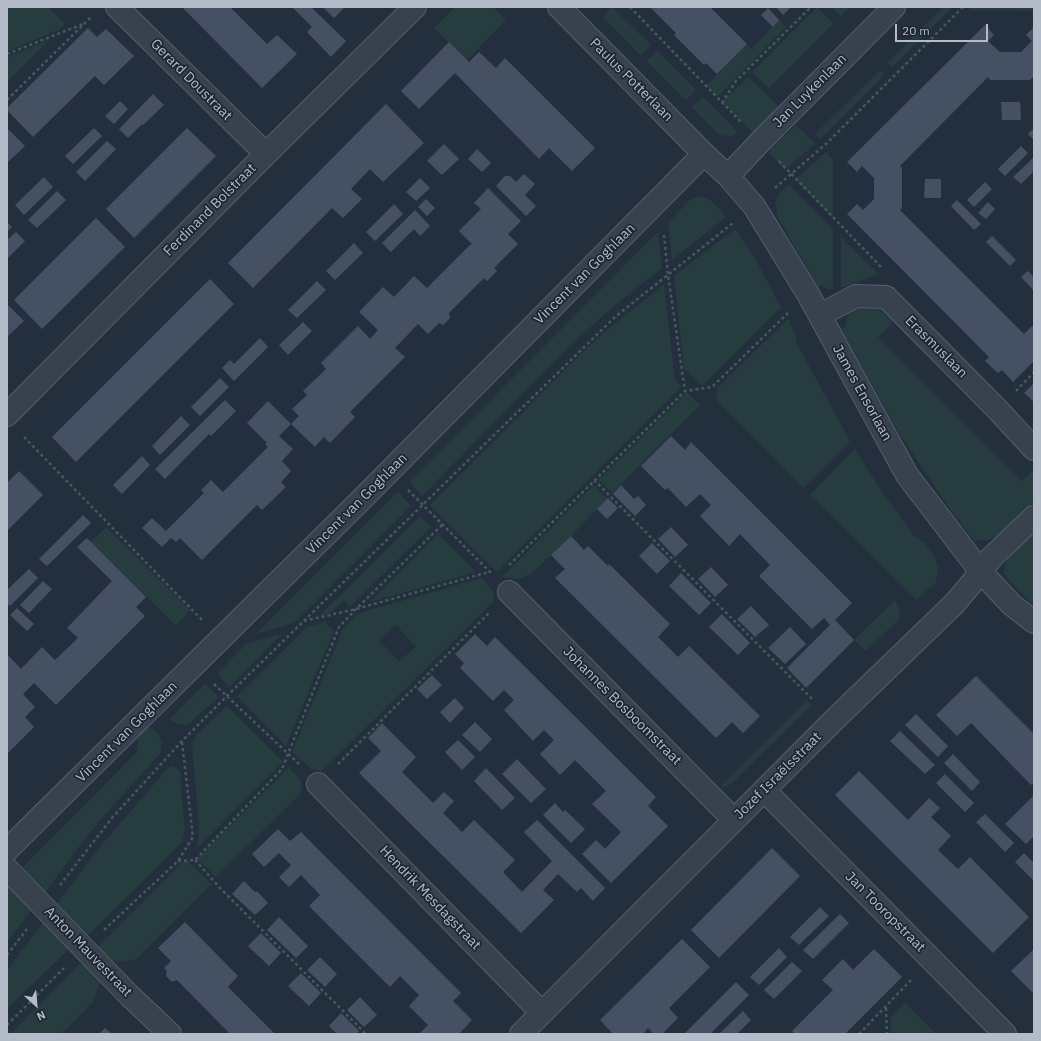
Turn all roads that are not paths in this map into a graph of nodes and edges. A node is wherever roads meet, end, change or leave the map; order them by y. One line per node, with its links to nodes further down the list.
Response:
1 (117, 7): 5 (street, Gerard Doustraat)
2 (415, 7): 5 (street, Ferdinand Bolstraat)
3 (559, 7): 6 (street, Paulus Potterlaan)
4 (894, 7): 7 (street, Jan Luykenlaan)
5 (266, 154): 9 (street, Ferdinand Bolstraat)
6 (704, 154): 7 (street, James Ensorlaan); 18 (street, Vincent van Goghlaan)
7 (728, 176): 8 (street, James Ensorlaan)
8 (820, 315): 10 (street, Erasmuslaan); 12 (street, James Ensorlaan)
9 (11, 402)
10 (1034, 449)
11 (1034, 517): 12 (street, Jozef Israëlsstraat)
12 (981, 572): 14 (street, James Ensorlaan); 16 (street, Jozef Israëlsstraat)
13 (502, 585): 17 (street, Johannes Bosboomstraat)
14 (1034, 622)
15 (318, 784): 20 (street, Hendrik Mesdagstraat)
16 (764, 790): 17 (street, Jozef Israëlsstraat); 23 (street, Jan Tooropstraat)
17 (734, 820): 20 (street, Jozef Israëlsstraat)
18 (7, 850)
19 (7, 869): 21 (street, Anton Mauvestraat)
20 (542, 1013): 22 (street, Jozef Israëlsstraat)
21 (170, 1034)
22 (521, 1034)
23 (1005, 1034)

